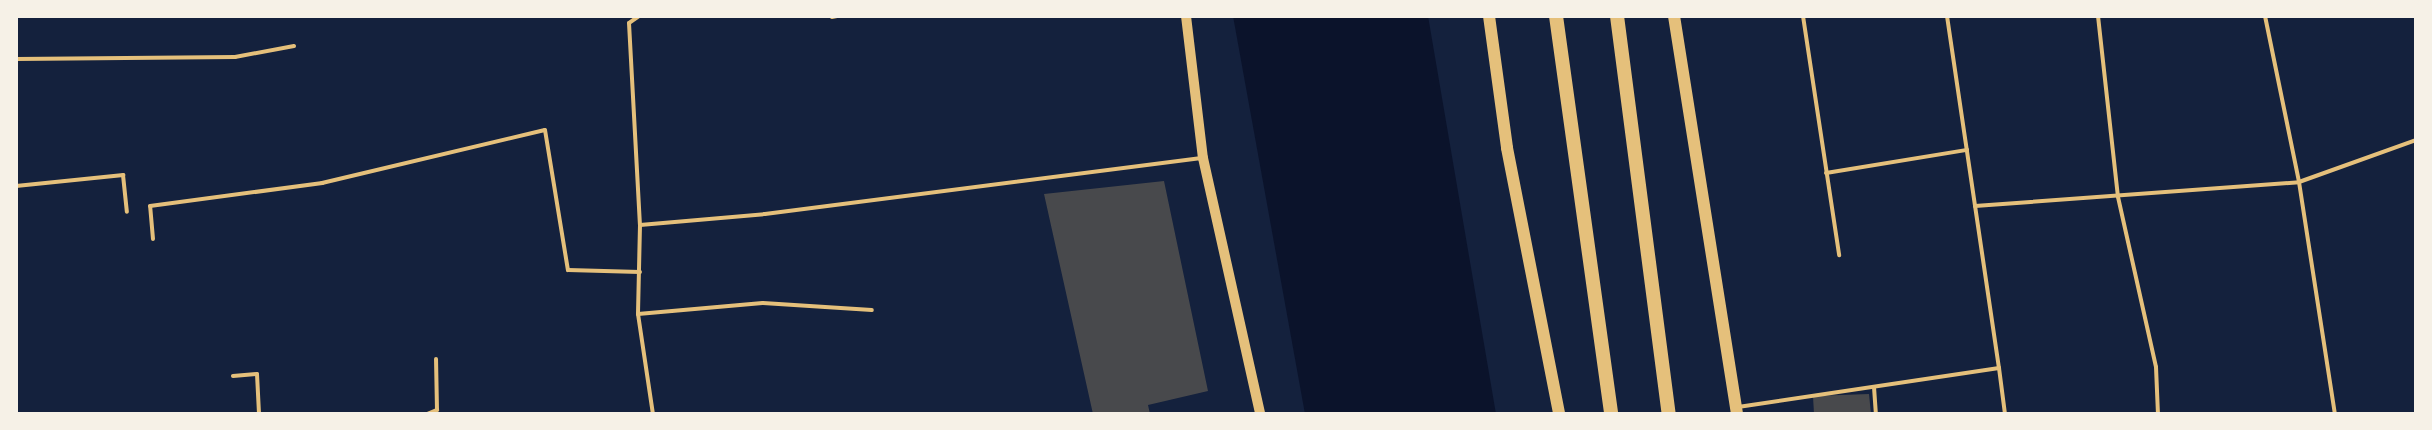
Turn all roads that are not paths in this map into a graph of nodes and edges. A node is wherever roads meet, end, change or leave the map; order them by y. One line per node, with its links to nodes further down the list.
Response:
1 (639, 16): 22 (lane)
2 (1186, 16): 15 (main road)
3 (1489, 16): 37 (main road)
4 (1556, 16): 38 (highway)
5 (1617, 16): 39 (highway)
6 (1674, 16): 32 (main road)
7 (1802, 16): 16 (lane)
8 (1947, 16): 14 (lane)
9 (2098, 16): 19 (lane)
10 (2265, 16): 17 (lane)
11 (294, 46): 12 (lane)
12 (16, 59)
13 (2416, 140): 17 (lane)
14 (1966, 150): 16 (lane); 20 (lane)
15 (1203, 158): 22 (lane); 36 (main road)
16 (1826, 173): 24 (lane)
17 (2299, 182): 19 (lane); 43 (lane)
18 (16, 186): 21 (lane)
19 (2118, 197): 20 (lane); 42 (lane)
20 (1975, 206): 29 (lane)
21 (127, 212)
22 (640, 225): 25 (lane)
23 (153, 239): 25 (lane)
24 (1839, 255)
25 (640, 272): 27 (lane)
26 (872, 310): 27 (lane)
27 (638, 314): 35 (lane)
28 (436, 359): 34 (lane)
29 (1999, 368): 31 (lane); 41 (lane)
30 (233, 376): 33 (lane)
31 (1874, 387): 32 (lane); 40 (lane)
32 (1737, 411)
33 (259, 414)
34 (427, 414)
35 (653, 414)
36 (1260, 414)
37 (1559, 414)
38 (1611, 414)
39 (1670, 414)
40 (1876, 414)
41 (2005, 414)
42 (2158, 414)
43 (2335, 414)

